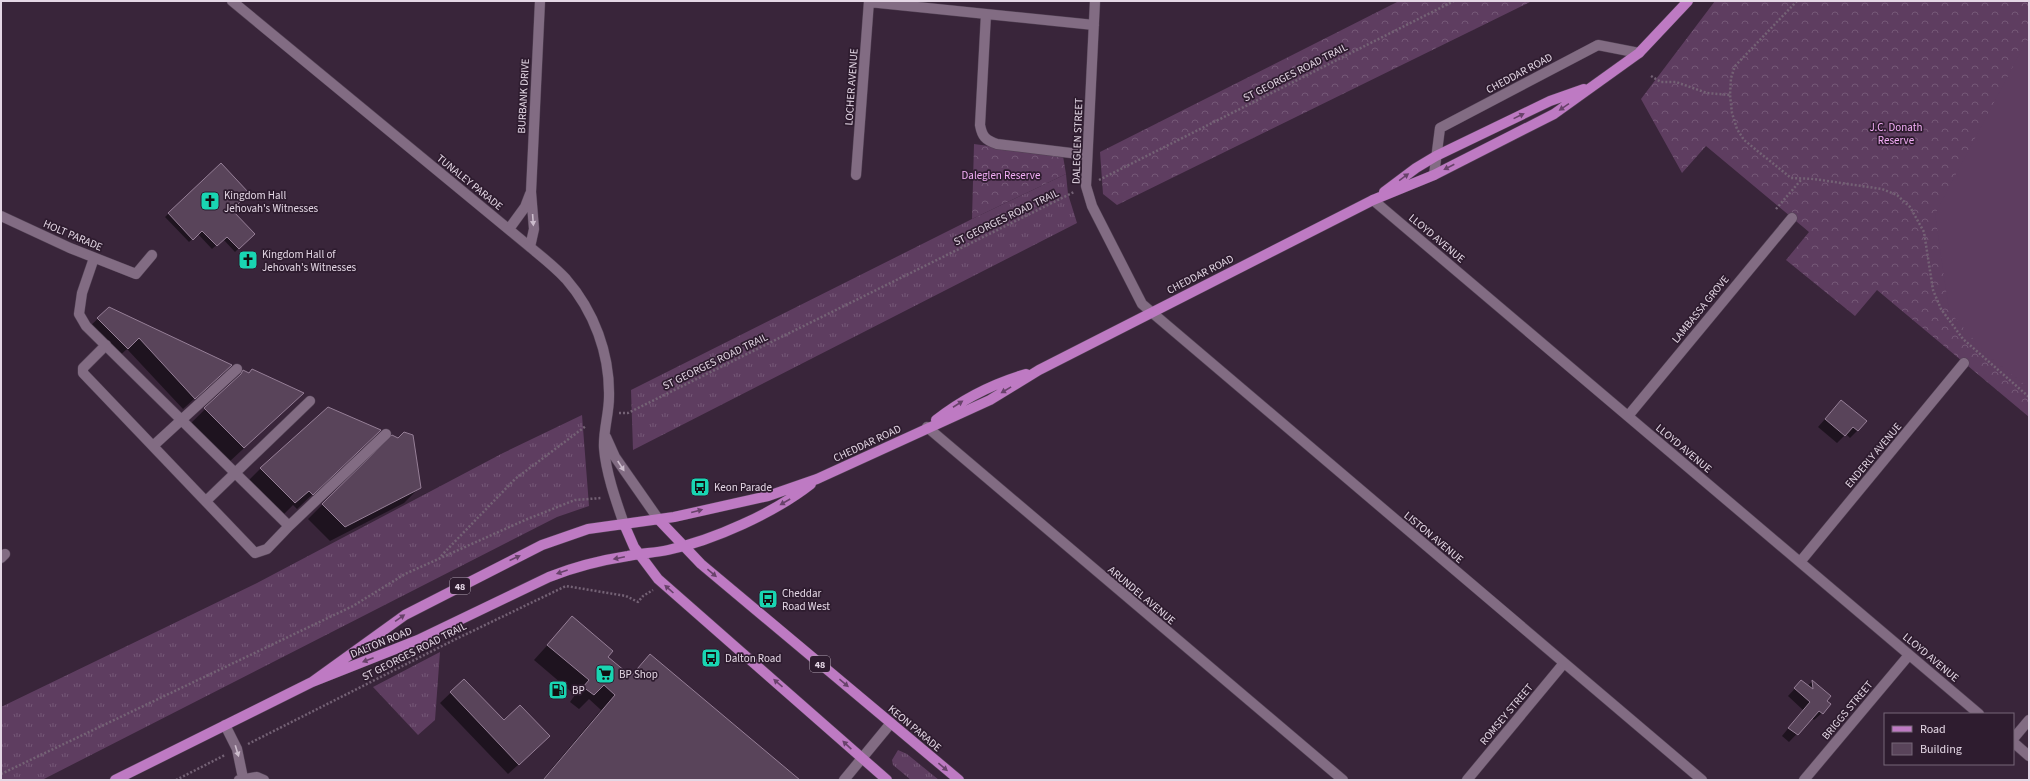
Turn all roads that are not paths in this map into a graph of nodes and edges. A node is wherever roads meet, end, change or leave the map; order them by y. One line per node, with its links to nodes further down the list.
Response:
1 (232, 1): 18 (street, TUNALEY PARADE)
2 (540, 1): 14 (street, BURBANK DRIVE)
3 (869, 1): 6 (street); 12 (street, LOCHER AVENUE)
4 (1095, 1): 7 (street, DALEGLEN STREET)
5 (1688, 1): 8 (main road, CHEDDAR ROAD)
6 (986, 14): 7 (street); 10 (street)
7 (1094, 25): 10 (street, DALEGLEN STREET)
8 (1639, 53): 9 (main road, CHEDDAR ROAD); 11 (street, CHEDDAR ROAD)
9 (1596, 85): 11 (main road, CHEDDAR ROAD, one-way to 9); 13 (main road, CHEDDAR ROAD, one-way to 13)
10 (1086, 155): 22 (street, DALEGLEN STREET)
11 (1436, 156): 13 (street, CHEDDAR ROAD); 15 (main road, CHEDDAR ROAD, one-way to 11)
12 (856, 175)
13 (1434, 175): 15 (main road, CHEDDAR ROAD)
14 (531, 192): 18 (street, BURBANK DRIVE); 19 (street, BURBANK DRIVE, one-way to 19)
15 (1373, 200): 22 (main road, CHEDDAR ROAD); 27 (street, LLOYD AVENUE)
16 (1, 216): 21 (street, HOLT PARADE)
17 (1792, 218): 27 (street, LAMBASSA GROVE)
18 (509, 229): 19 (street, TUNALEY PARADE)
19 (530, 247): 30 (street, TUNALEY PARADE)
20 (152, 255): 21 (street, HOLT PARADE)
21 (94, 258): 23 (street)
22 (1152, 312): 29 (main road, CHEDDAR ROAD); 43 (street, LISTON AVENUE)
23 (106, 345): 28 (street); 32 (street)
24 (1964, 363): 41 (street, ENDERLY AVENUE)
25 (237, 368): 28 (street)
26 (310, 401): 33 (street)
27 (1628, 416): 41 (street, LLOYD AVENUE)
28 (182, 420): 32 (street); 33 (street)
29 (927, 427): 34 (main road, CHEDDAR ROAD); 59 (street, ARUNDEL AVENUE)
30 (605, 431): 36 (street, TUNALEY PARADE, one-way to 36); 37 (street, TUNALEY PARADE)
31 (386, 434): 38 (street)
32 (153, 446): 35 (street)
33 (235, 473): 35 (street); 38 (street)
34 (817, 479): 36 (main road, CHEDDAR ROAD, one-way to 34); 39 (main road, CHEDDAR ROAD, one-way to 39)
35 (206, 501): 38 (street)
36 (659, 520): 37 (main road, DALTON ROAD / 48); 39 (main road, KEON PARADE / 48)
37 (624, 524): 40 (main road); 44 (main road, DALTON ROAD / 48, one-way to 37)
38 (289, 526)
39 (683, 546): 40 (main road, DALTON ROAD); 47 (main road, KEON PARADE / 48, one-way to 47)
40 (639, 554): 44 (main road, DALTON ROAD / 48, one-way to 44); 52 (main road, one-way to 40)
41 (1800, 562): 42 (street, LLOYD AVENUE)
42 (1909, 655): 45 (street, LLOYD AVENUE); 62 (street, BRIGGS STREET)
43 (1564, 663): 60 (street, ROMSEY STREET); 61 (street, LISTON AVENUE)
44 (312, 682): 48 (main road, DALTON ROAD / 48)
45 (1978, 713)
46 (2029, 720): 49 (street)
47 (891, 723): 52 (street); 58 (main road, KEON PARADE / 48, one-way to 58)
48 (225, 725): 53 (street, one-way to 53); 54 (main road, DALTON ROAD / 48)
49 (2014, 740)
50 (2014, 742): 51 (street)
51 (2029, 756)
52 (861, 758): 56 (street); 57 (main road)
53 (241, 779): 55 (street)
54 (115, 780)
55 (264, 780)
56 (844, 780)
57 (887, 780)
58 (959, 780)
59 (1343, 780)
60 (1467, 780)
61 (1702, 780)
62 (1804, 780)

